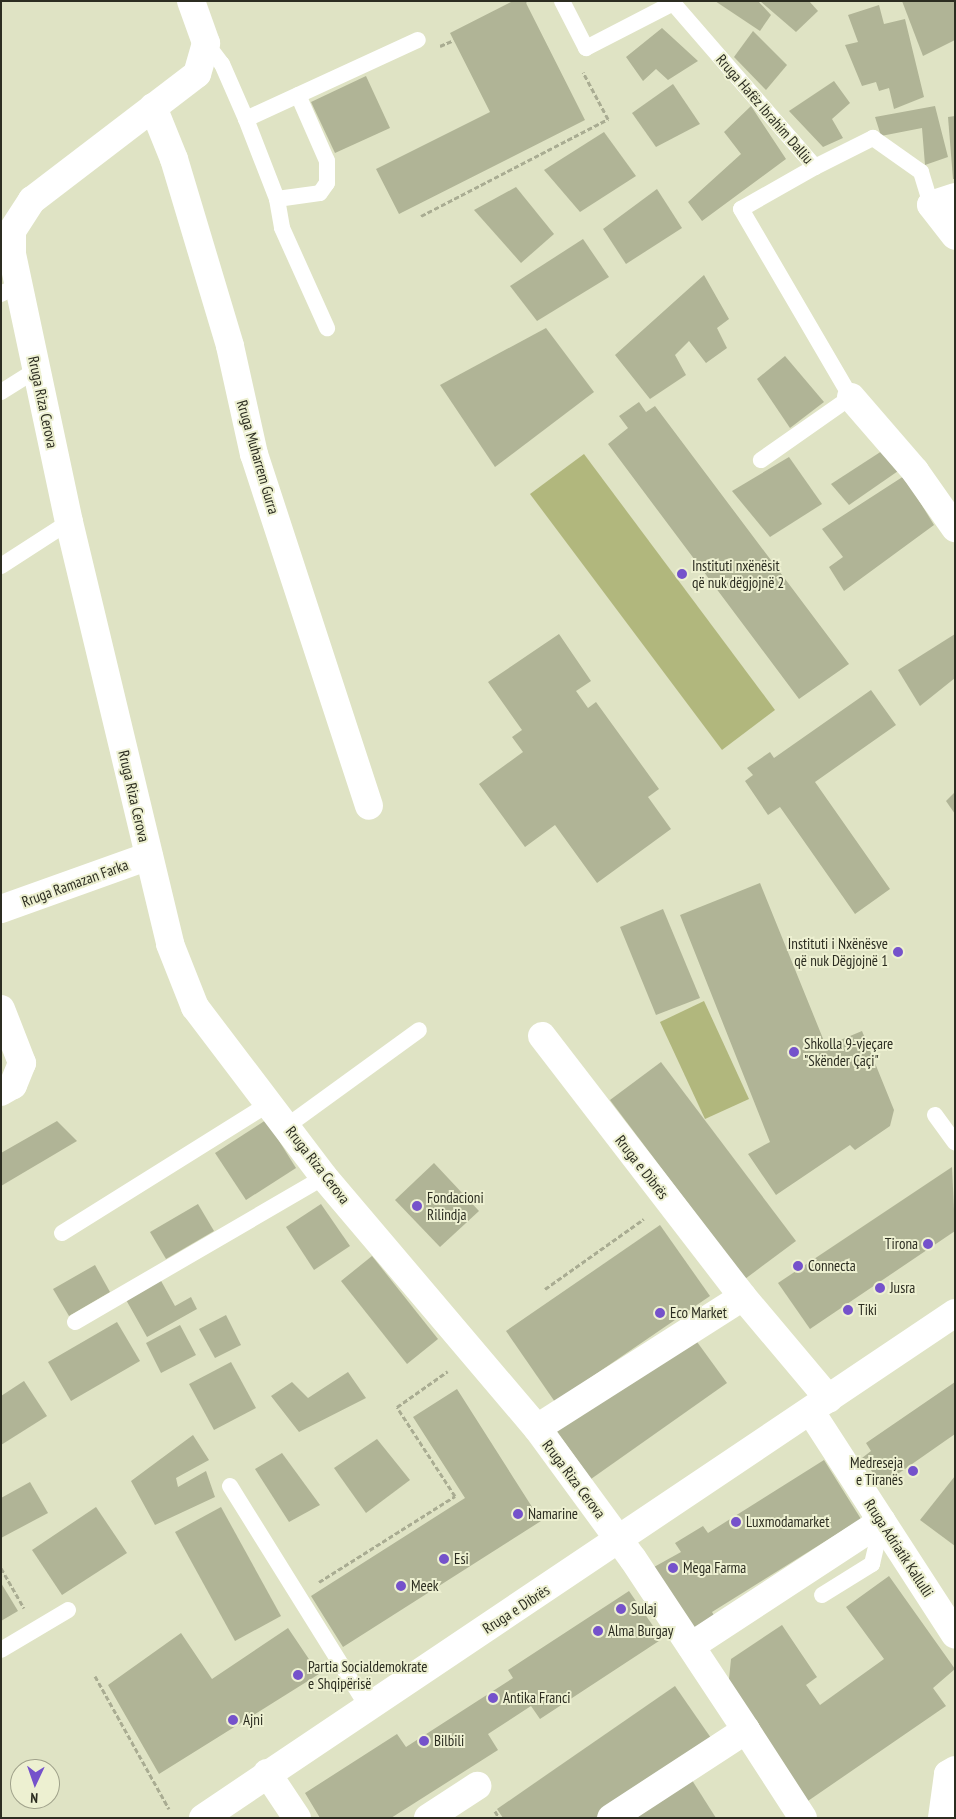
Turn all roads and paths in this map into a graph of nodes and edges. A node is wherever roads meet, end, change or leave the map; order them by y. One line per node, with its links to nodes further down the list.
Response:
1 (191, 1): 4 (street)
2 (562, 1): 9 (lane, Rruga Hafëz Ibrahim Dalliu)
3 (418, 40): 5 (lane)
4 (206, 43): 6 (street, Rruga Riza Cerova); 7 (lane)
5 (298, 95): 7 (lane); 10 (lane)
6 (153, 107): 14 (street, Rruga Riza Cerova); 23 (street, Rruga Muharrem Gurra)
7 (246, 119): 10 (lane)
8 (608, 119): 12 (path)
9 (816, 167): 11 (lane); 18 (lane, Rruga Hafëz Ibrahim Dalliu)
10 (277, 199): 15 (lane)
11 (943, 201): 13 (street)
12 (421, 216)
13 (955, 236)
14 (10, 290): 16 (street, Rruga Riza Cerova)
15 (327, 328)
16 (36, 370): 17 (lane); 20 (street, Rruga Riza Cerova)
17 (1, 392)
18 (851, 397): 19 (lane); 21 (street)
19 (761, 460)
20 (69, 522): 22 (lane); 24 (street, Rruga Riza Cerova)
21 (955, 528)
22 (1, 566)
23 (369, 806)
24 (148, 856): 25 (street, Rruga Ramazan Farka); 30 (street, Rruga Riza Cerova)
25 (1, 909)
26 (1, 1009): 29 (street)
27 (419, 1030): 32 (lane)
28 (542, 1036): 35 (street, Rruga e Dibrës)
29 (1, 1092)
30 (270, 1103): 32 (street, Rruga Riza Cerova); 36 (lane)
31 (935, 1115): 33 (lane)
32 (287, 1126): 34 (street, Rruga Riza Cerova)
33 (955, 1143)
34 (324, 1177): 40 (lane); 41 (street, Rruga Riza Cerova)
35 (670, 1202): 37 (path); 38 (street, Rruga e Dibrës)
36 (62, 1233)
37 (545, 1289)
38 (743, 1297): 42 (street, Rruga e Dibrës); 43 (street)
39 (955, 1313): 42 (street, Rruga e Dibrës)
40 (76, 1322)
41 (475, 1352): 43 (street, Rruga Riza Cerova); 49 (path)
42 (820, 1405): 45 (street, Rruga Adriatik Kallulli); 46 (street, Rruga e Dibrës)
43 (536, 1428): 46 (street, Rruga Riza Cerova)
44 (230, 1486): 49 (lane)
45 (882, 1521): 48 (lane); 52 (street, Rruga Adriatik Kallulli); 53 (street)
46 (620, 1541): 53 (street, Rruga Riza Cerova); 56 (street, Rruga e Dibrës)
47 (1, 1568): 51 (path)
48 (822, 1595)
49 (296, 1596): 56 (lane)
50 (68, 1610): 51 (lane)
51 (35, 1630): 54 (lane)
52 (955, 1635)
53 (691, 1646): 57 (street, Rruga Riza Cerova)
54 (1, 1650)
55 (95, 1676): 61 (path)
56 (367, 1706): 59 (street, Rruga e Dibrës)
57 (746, 1730): 65 (street); 66 (street, Rruga Riza Cerova)
58 (955, 1770): 67 (street)
59 (268, 1773): 62 (street, Rruga e Dibrës); 63 (street)
60 (477, 1786): 64 (street)
61 (169, 1809)
62 (203, 1818)
63 (297, 1818)
64 (428, 1818)
65 (611, 1818)
66 (803, 1818)
67 (942, 1818)

